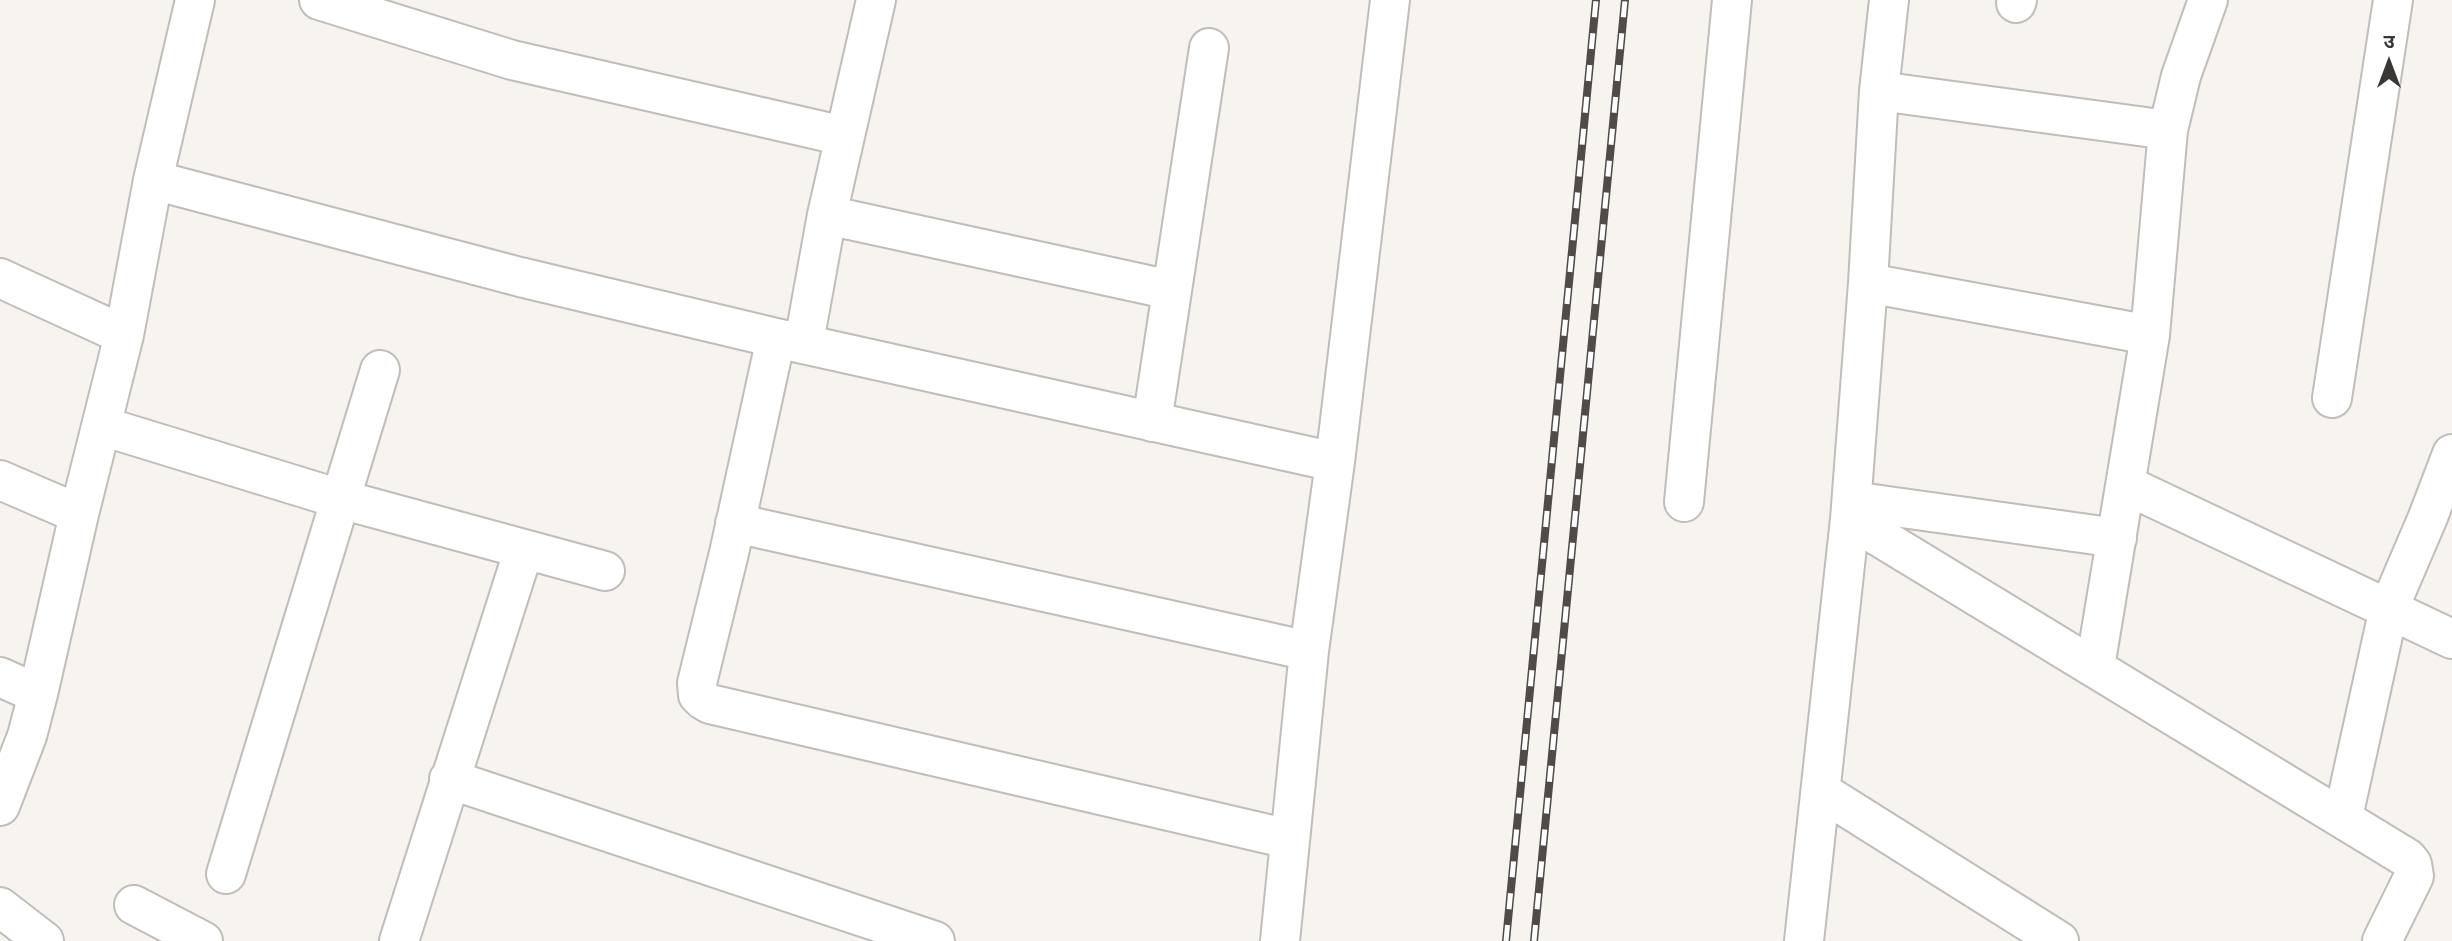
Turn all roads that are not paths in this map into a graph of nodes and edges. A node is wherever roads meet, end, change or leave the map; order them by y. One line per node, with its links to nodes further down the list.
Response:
1 (195, 0): 13 (street)
2 (319, 0): 12 (street)
3 (876, 0): 12 (street)
4 (1390, 0): 26 (street)
5 (1732, 0): 30 (street)
6 (1889, 0): 10 (street)
7 (2208, 0): 11 (street)
8 (2393, 0): 22 (street)
9 (1209, 48): 17 (street)
10 (1879, 91): 11 (street); 16 (street)
11 (2168, 130): 19 (street)
12 (844, 136): 14 (street)
13 (153, 180): 18 (street); 20 (street)
14 (827, 215): 17 (street); 20 (street)
15 (0, 278): 18 (street)
16 (1868, 283): 19 (street); 31 (street)
17 (1171, 290): 23 (street)
18 (124, 335): 24 (street)
19 (2150, 335): 28 (street)
20 (790, 340): 23 (street); 33 (street)
21 (380, 370): 29 (street)
22 (2332, 398)
23 (1152, 422): 26 (street)
24 (102, 426): 29 (street); 32 (street)
25 (2452, 454): 37 (street)
26 (1335, 462): 39 (street)
27 (0, 480): 32 (street)
28 (2126, 485): 34 (street); 37 (street)
29 (340, 499): 35 (street); 48 (street)
30 (1684, 502)
31 (1851, 510): 34 (street); 40 (street); 44 (street)
32 (79, 514): 42 (street)
33 (735, 523): 39 (street); 47 (street)
34 (2117, 538): 40 (street)
35 (524, 549): 36 (street); 43 (street)
36 (605, 571)
37 (2389, 608): 38 (street); 46 (street)
38 (2452, 639)
39 (1309, 651): 47 (street)
40 (2095, 667): 46 (street)
41 (0, 677): 42 (street)
42 (38, 694): 45 (street)
43 (449, 779): 51 (street); 54 (street)
44 (1822, 792): 56 (street); 57 (street)
45 (0, 806)
46 (2343, 817): 58 (street)
47 (1289, 839): 55 (street)
48 (226, 874)
49 (134, 905): 53 (street)
50 (8, 921): 52 (street)
51 (408, 938)
52 (44, 941)
53 (203, 941)
54 (935, 941)
55 (1279, 941)
56 (1804, 941)
57 (2059, 941)
58 (2382, 941)

